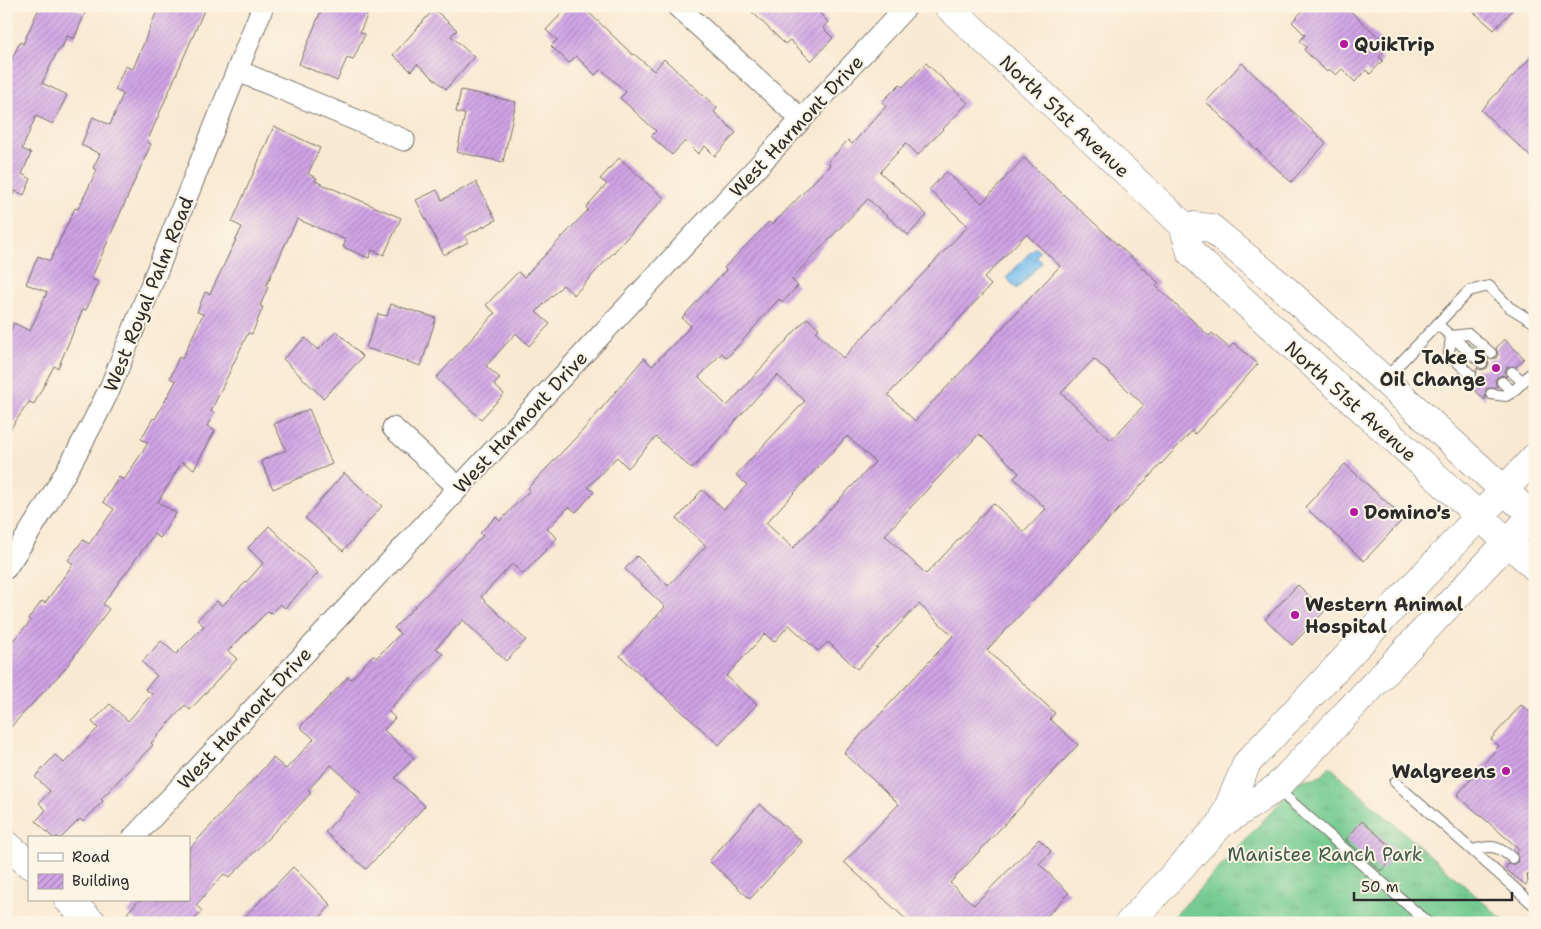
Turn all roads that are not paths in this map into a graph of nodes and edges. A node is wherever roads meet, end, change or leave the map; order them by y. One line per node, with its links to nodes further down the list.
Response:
1 (263, 6): 5 (street, West Royal Palm Road)
2 (677, 6): 6 (street)
3 (907, 6): 6 (street, West Harmont Drive)
4 (948, 6): 8 (main road, North 51st Avenue)
5 (238, 71): 7 (street); 30 (street, West Royal Palm Road)
6 (802, 119): 24 (street, West Harmont Drive)
7 (404, 140)
8 (1183, 224): 17 (main road, North 51st Avenue); 27 (main road, North 51st Avenue)
9 (1535, 323): 10 (lane)
10 (1437, 324): 11 (lane); 17 (lane)
11 (1451, 336): 12 (lane); 13 (lane); 16 (lane)
12 (1491, 353)
13 (1482, 363)
14 (1535, 368): 19 (lane)
15 (1512, 372): 19 (lane)
16 (1471, 375)
17 (1384, 380): 25 (main road, North 51st Avenue)
18 (1502, 382): 20 (lane)
19 (1522, 382): 20 (lane)
20 (1513, 392): 21 (lane)
21 (1491, 394)
22 (393, 428): 24 (street)
23 (1535, 457): 25 (main road)
24 (459, 488): 34 (street, West Harmont Drive)
25 (1504, 490): 26 (main road, North 51st Avenue); 27 (main road)
26 (1534, 515): 28 (main road)
27 (1478, 517): 28 (main road, North 51st Avenue); 33 (main road)
28 (1507, 542): 29 (main road, North 51st Avenue); 32 (main road)
29 (1535, 567)
30 (6, 568)
31 (1395, 782): 36 (lane)
32 (1276, 788): 33 (main road); 43 (lane)
33 (1221, 824): 42 (main road)
34 (135, 836)
35 (6, 844): 38 (main road)
36 (1472, 850): 37 (lane); 40 (lane)
37 (1512, 858)
38 (28, 863)
39 (73, 902): 41 (main road)
40 (1535, 906)
41 (93, 923)
42 (1129, 923)
43 (1428, 923)

